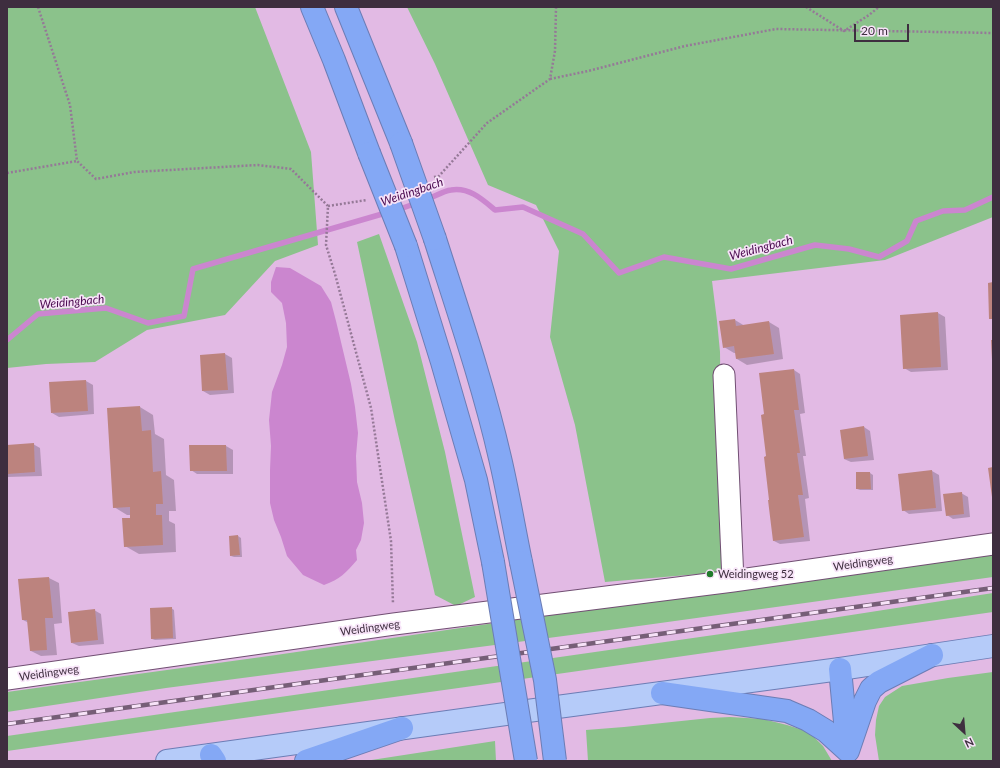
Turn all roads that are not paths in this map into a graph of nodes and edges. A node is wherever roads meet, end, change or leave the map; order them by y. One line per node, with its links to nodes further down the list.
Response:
1 (312, 7): 16 (highway, bridge)
2 (346, 7): 17 (highway, bridge)
3 (724, 375): 5 (street)
4 (993, 544): 5 (street, Weidingweg)
5 (734, 581): 9 (street, Weidingweg)
6 (993, 646): 7 (main road)
7 (932, 655): 8 (main road); 12 (highway)
8 (840, 669): 10 (main road); 12 (highway)
9 (7, 679)
10 (662, 693): 11 (main road); 12 (highway)
11 (402, 728): 13 (main road); 15 (highway)
12 (849, 756)
13 (212, 759): 14 (main road)
14 (168, 761)
15 (306, 761)
16 (526, 761)
17 (554, 761)

